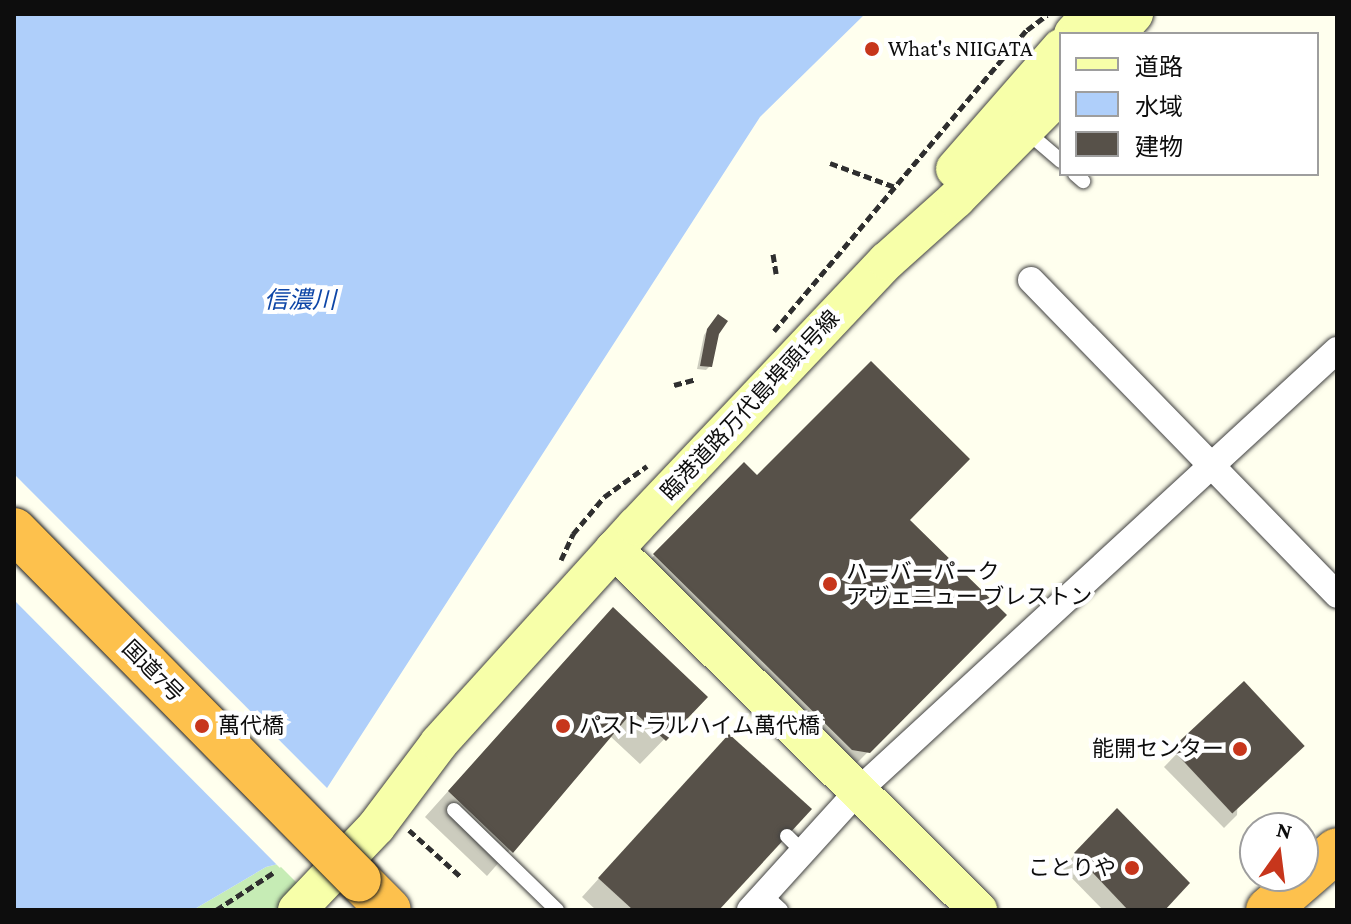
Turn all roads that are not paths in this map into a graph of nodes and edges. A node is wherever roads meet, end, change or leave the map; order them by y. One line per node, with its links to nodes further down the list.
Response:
1 (1134, 14): 2 (street, 臨港道路万代島埠頭1号線)
2 (1083, 27)
3 (1059, 54): 7 (street, 臨港道路万代島埠頭1号線)
4 (1059, 95): 5 (street, 臨港道路万代島埠頭1号線)
5 (1026, 131): 6 (lane); 7 (street, 臨港道路万代島埠頭1号線)
6 (1059, 159)
7 (887, 261): 12 (street, 臨港道路万代島埠頭1号線)
8 (1031, 280): 10 (street)
9 (1337, 350): 10 (street)
10 (1213, 468): 13 (street); 14 (street)
11 (14, 530): 17 (highway, 国道7号, bridge)
12 (614, 549): 14 (street); 20 (street, 臨港道路万代島埠頭1号線)
13 (1337, 595)
14 (858, 791): 18 (street); 19 (street)
15 (454, 810): 21 (lane)
16 (1337, 850): 22 (highway)
17 (374, 895)
18 (765, 905)
19 (969, 907)
20 (297, 910)
21 (557, 910)
22 (1268, 910)

